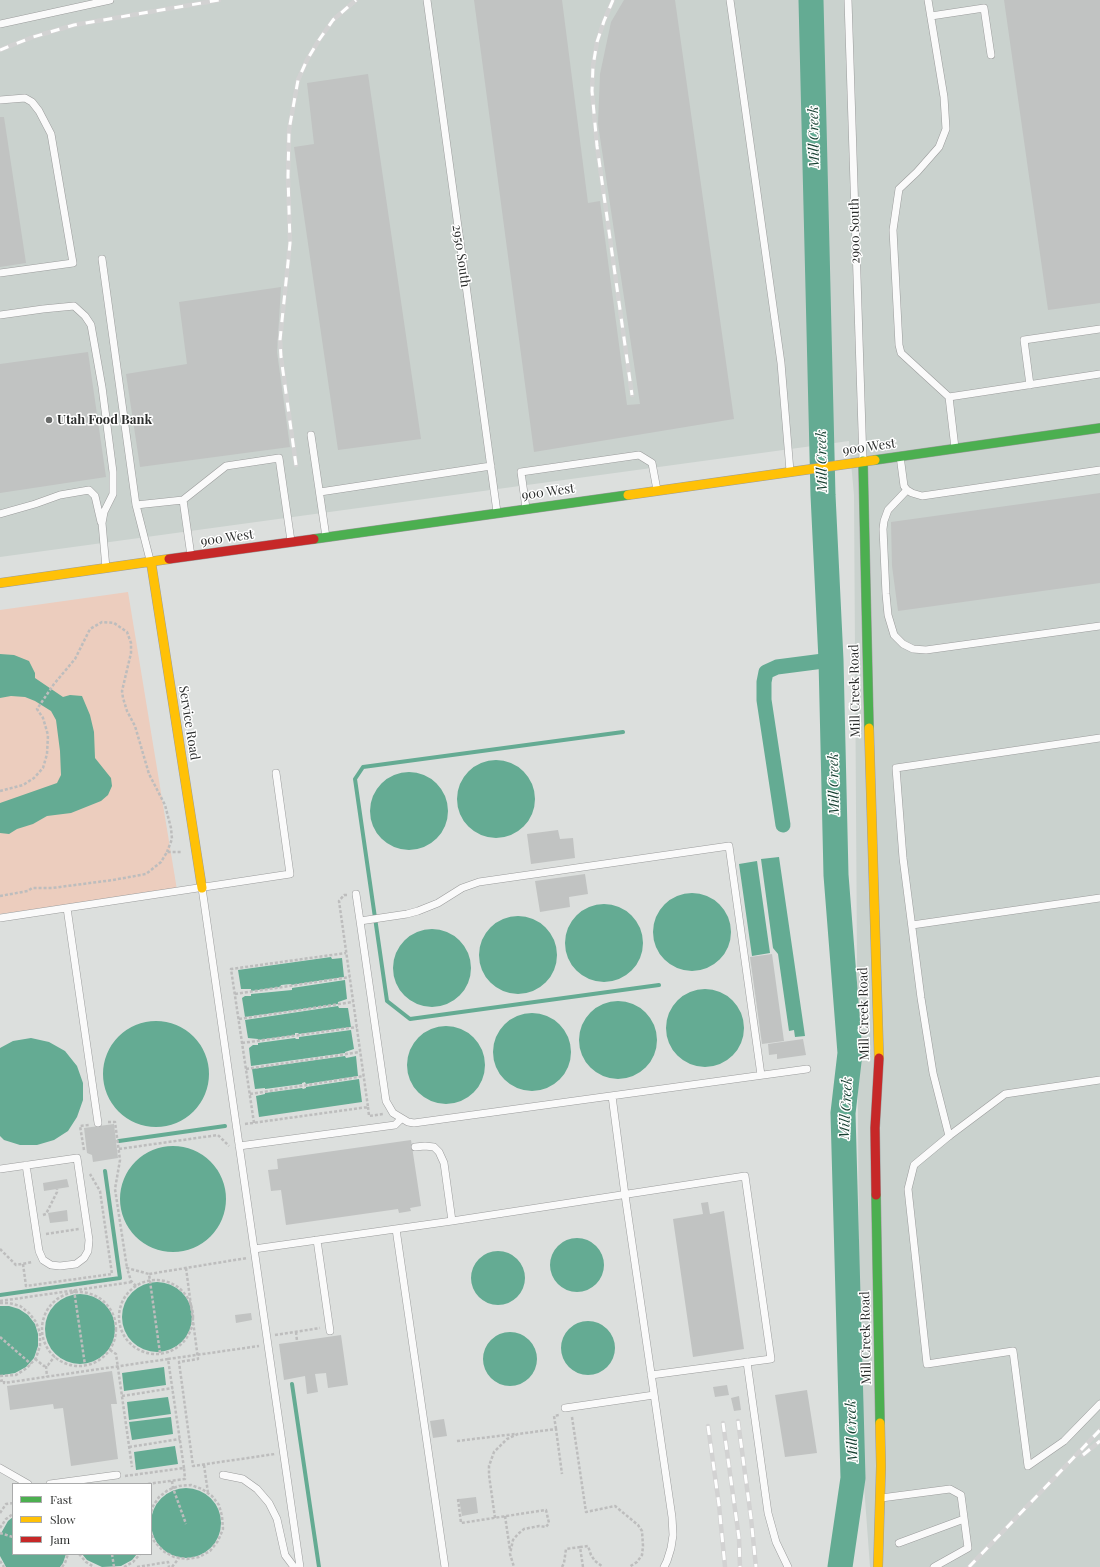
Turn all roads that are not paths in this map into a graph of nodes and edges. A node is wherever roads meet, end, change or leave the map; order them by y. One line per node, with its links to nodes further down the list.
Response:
1 (110, 0): 7 (lane)
2 (427, 0): 22 (lane, 2950 South)
3 (730, 0): 24 (lane)
4 (848, 0): 21 (lane, 2900 South)
5 (928, 0): 6 (lane)
6 (931, 16): 8 (lane); 16 (lane)
7 (0, 24)
8 (991, 55)
9 (0, 100): 11 (lane)
10 (102, 259): 29 (lane)
11 (0, 273)
12 (0, 315): 33 (lane)
13 (1100, 329): 15 (lane)
14 (1100, 374): 15 (lane)
15 (1030, 385): 16 (lane)
16 (949, 397): 19 (lane)
17 (1100, 428): 19 (street, 900 West)
18 (311, 435): 27 (lane)
19 (956, 449): 20 (street, 900 West)
20 (900, 456): 21 (street, 900 West); 26 (lane)
21 (863, 461): 24 (street, 900 West); 77 (street, Mill Creek Road)
22 (491, 466): 27 (lane); 31 (lane, 2950 South)
23 (1100, 470): 26 (lane)
24 (790, 471): 25 (street, 900 West)
25 (658, 490): 30 (street, 900 West); 30 (lane)
26 (907, 490): 40 (lane)
27 (320, 492): 34 (lane)
28 (183, 500): 29 (lane); 35 (lane); 36 (lane)
29 (136, 505): 37 (lane)
30 (526, 508): 31 (street, 900 West)
31 (498, 513): 34 (street, 900 West)
32 (0, 514): 33 (lane)
33 (102, 523): 38 (lane)
34 (326, 537): 35 (street, 900 West)
35 (291, 542): 36 (street, 900 West)
36 (191, 557): 37 (street, 900 West)
37 (151, 562): 38 (street, 900 West); 43 (street, Service Road)
38 (106, 569): 39 (street, 900 West)
39 (0, 583)
40 (1100, 626)
41 (1100, 738): 49 (lane)
42 (276, 773): 43 (lane)
43 (202, 888): 46 (lane); 57 (lane)
44 (356, 894): 48 (lane)
45 (1100, 898): 49 (lane)
46 (67, 908): 47 (lane); 55 (lane)
47 (0, 918)
48 (360, 921): 51 (lane); 54 (lane)
49 (912, 925): 56 (lane)
50 (807, 1069): 51 (lane)
51 (761, 1075): 53 (lane)
52 (1100, 1080): 56 (lane)
53 (612, 1096): 54 (lane); 61 (lane)
54 (401, 1119): 57 (lane)
55 (98, 1124)
56 (949, 1136): 70 (lane)
57 (239, 1146): 65 (lane)
58 (415, 1147): 62 (lane)
59 (26, 1166): 59 (lane); 60 (lane)
60 (0, 1169)
61 (625, 1195): 62 (lane); 67 (lane); 68 (lane)
62 (452, 1221): 63 (lane)
63 (396, 1229): 64 (lane); 82 (lane)
64 (317, 1240): 65 (lane); 66 (lane)
65 (255, 1253): 81 (lane)
66 (330, 1329)
67 (746, 1362): 68 (lane); 84 (lane)
68 (651, 1375): 69 (lane)
69 (654, 1395): 71 (lane); 83 (lane)
70 (1100, 1404)
71 (568, 1407)
72 (0, 1468): 75 (lane)
73 (117, 1475): 76 (lane)
74 (223, 1475): 80 (lane)
75 (26, 1483)
76 (57, 1483)
77 (880, 1498): 78 (lane); 85 (street, Mill Creek Road)
78 (964, 1519): 79 (lane); 86 (lane)
79 (899, 1543)
80 (294, 1567)
81 (300, 1567)
82 (445, 1567)
83 (664, 1567)
84 (788, 1567)
85 (878, 1567)
86 (934, 1567)

